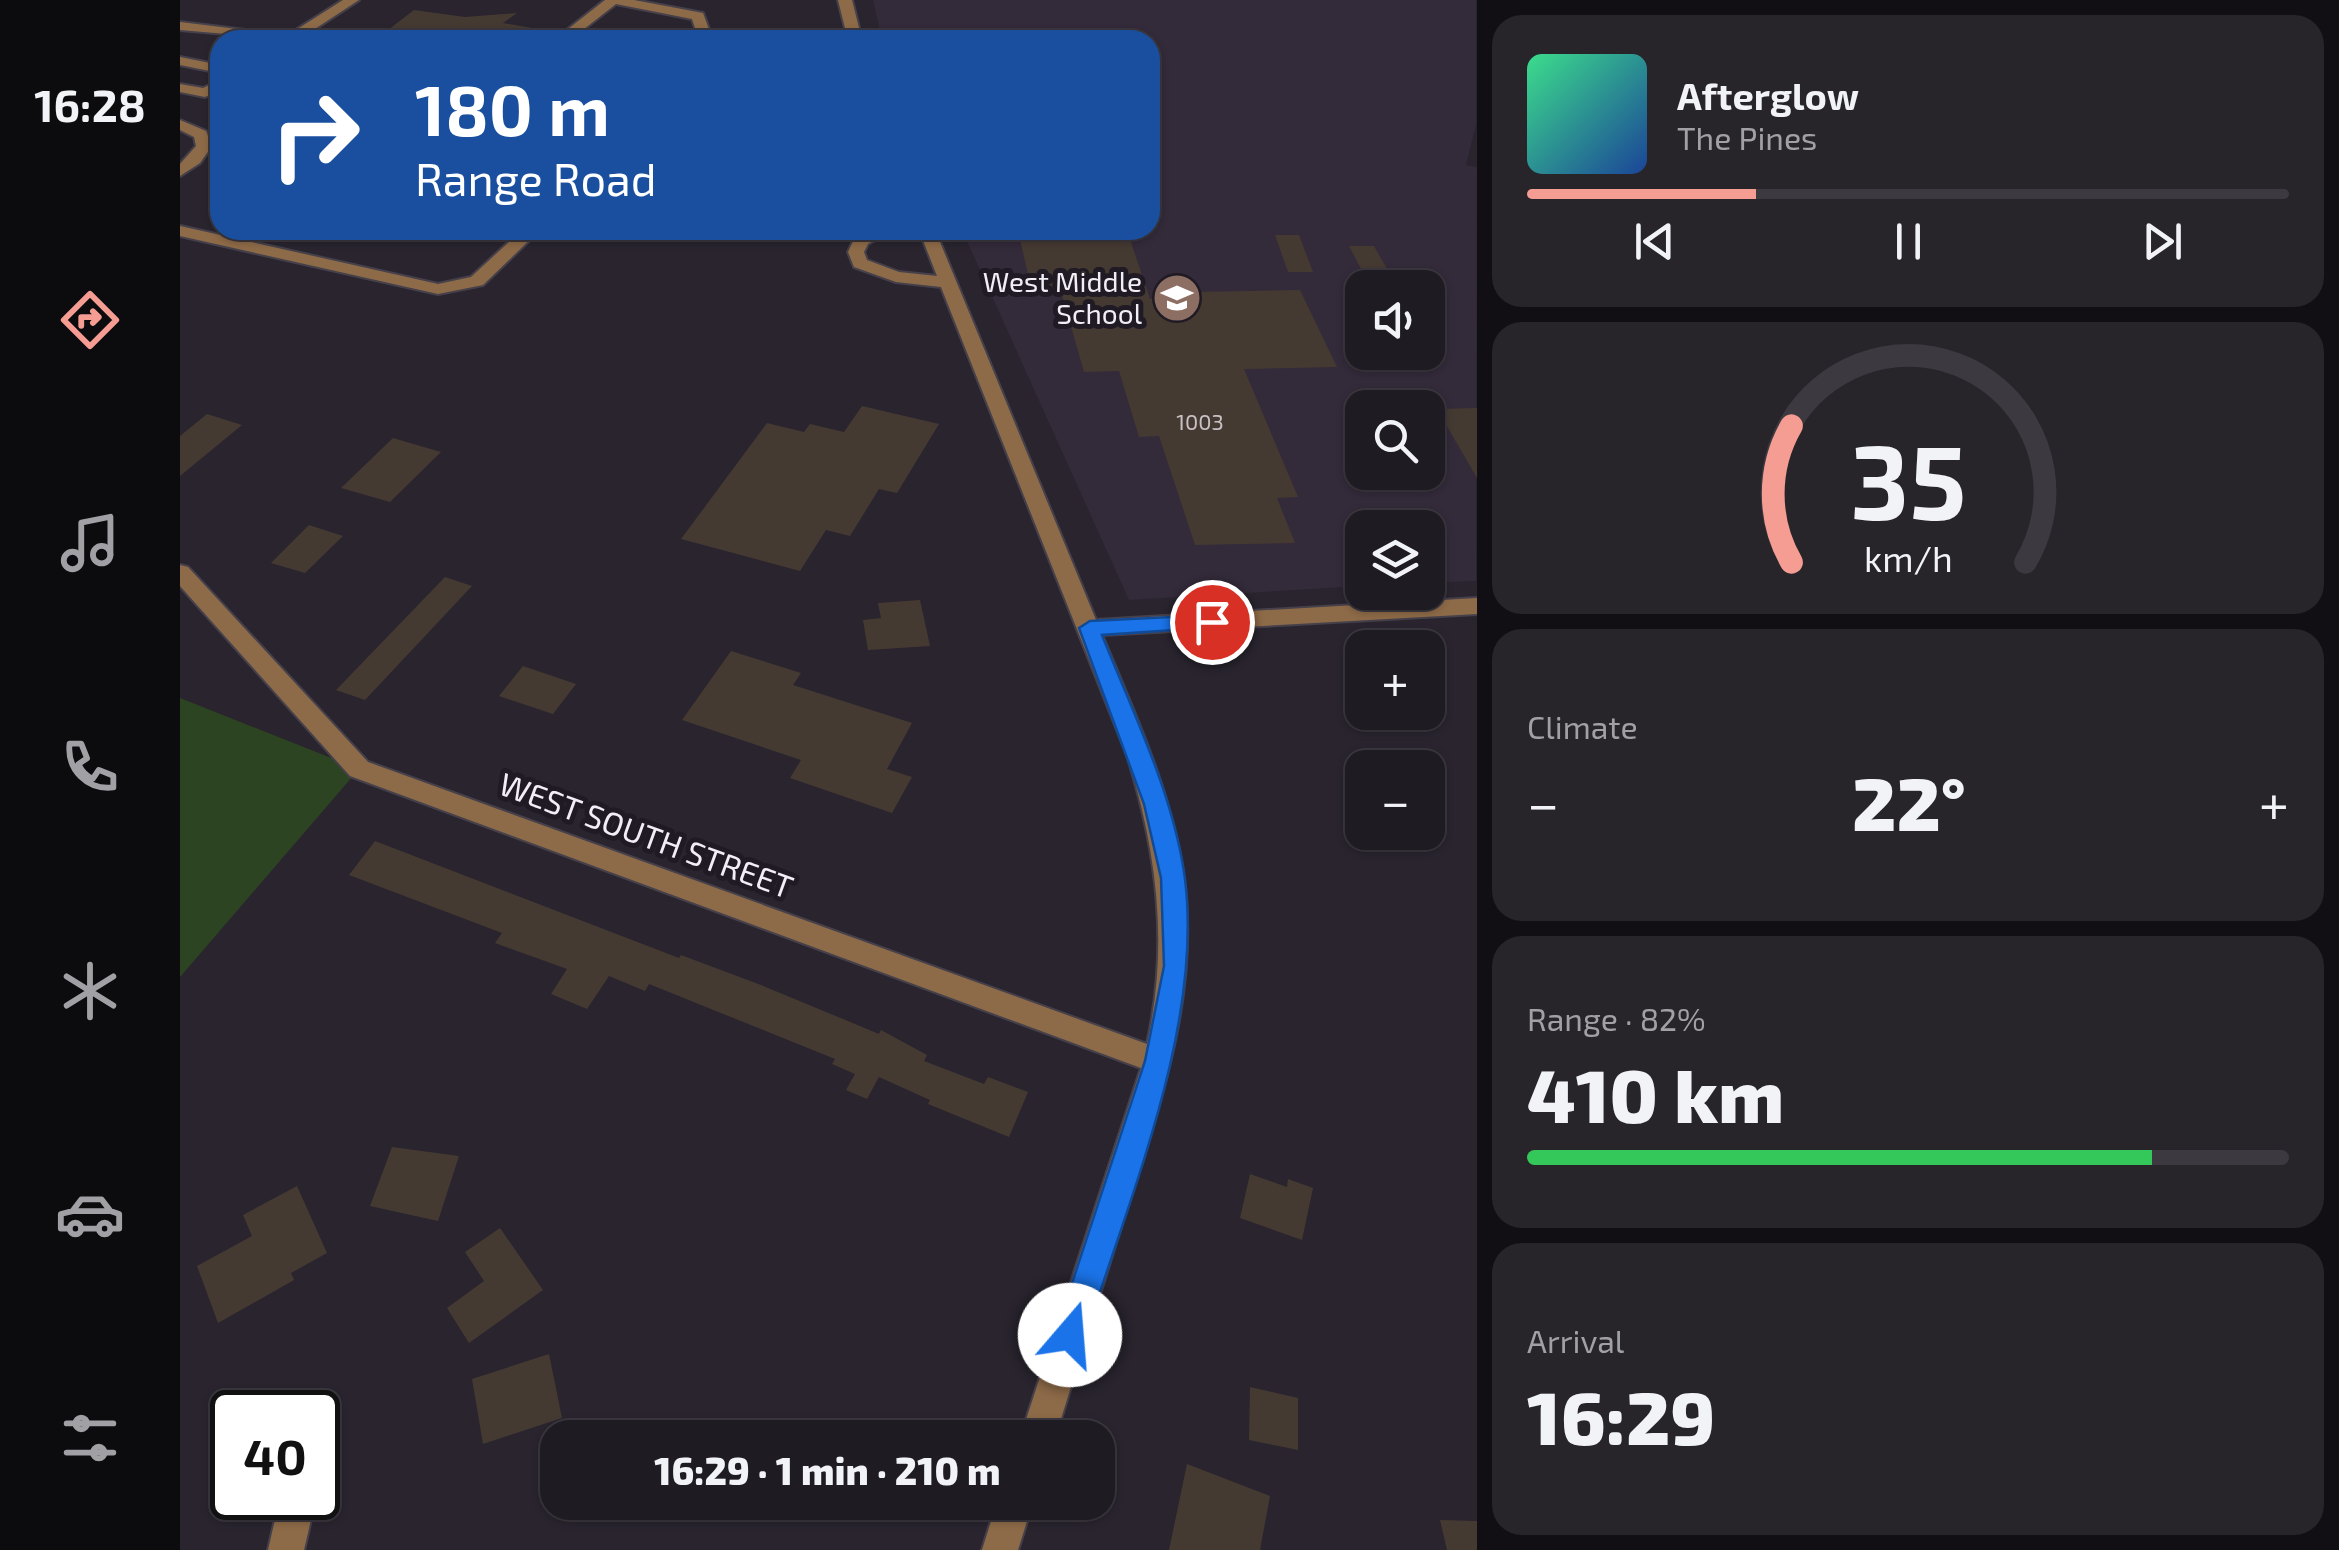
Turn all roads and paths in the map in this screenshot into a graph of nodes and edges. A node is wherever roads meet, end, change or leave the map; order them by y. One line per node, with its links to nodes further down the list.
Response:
1 (352, 0): 6 (street)
2 (613, 0): 7 (street); 8 (street)
3 (845, 0): 9 (street)
4 (180, 26): 5 (street)
5 (216, 30)
6 (309, 30)
7 (574, 30)
8 (703, 30)
9 (852, 30)
10 (180, 38): 11 (street)
11 (210, 46)
12 (180, 61): 13 (street)
13 (210, 67)
14 (180, 88): 15 (street)
15 (210, 90)
16 (180, 125): 17 (street)
17 (180, 171)
18 (180, 231): 19 (street)
19 (210, 238)
20 (219, 240): 21 (street)
21 (521, 240)
22 (854, 240): 24 (street)
23 (931, 240): 24 (street)
24 (948, 282): 27 (street)
25 (180, 572): 28 (street, WEST SOUTH STREET)
26 (1476, 606): 27 (street)
27 (1090, 628): 28 (street)
28 (1158, 1061): 29 (street)
29 (1043, 1420)
30 (293, 1520): 32 (street)
31 (1010, 1520): 33 (street)
32 (286, 1550)
33 (1000, 1550)

